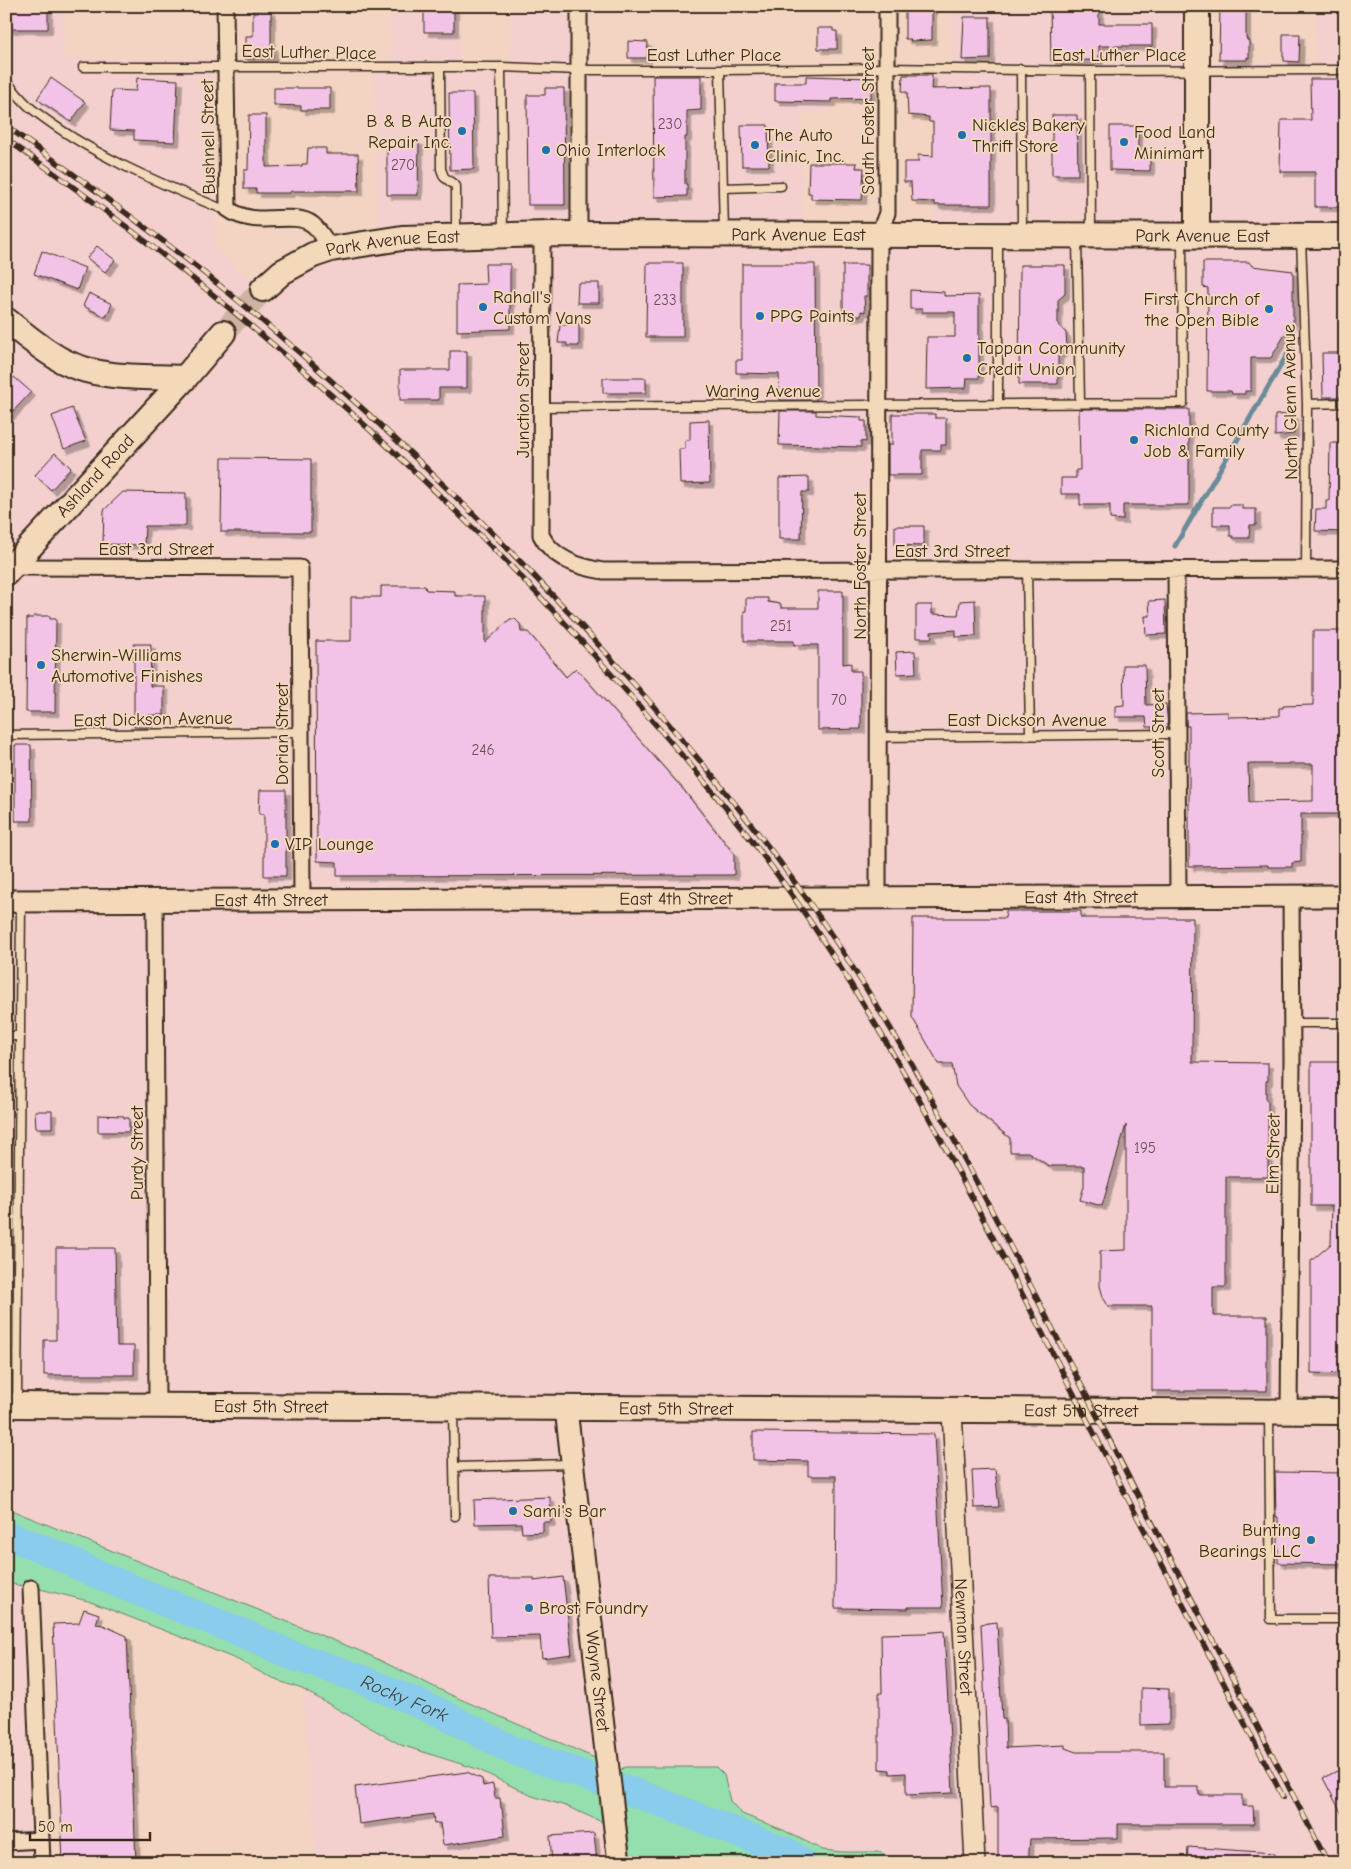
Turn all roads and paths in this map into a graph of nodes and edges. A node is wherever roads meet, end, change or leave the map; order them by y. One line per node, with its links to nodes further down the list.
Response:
1 (226, 6): 5 (street, Bushnell Street)
2 (579, 6): 11 (street)
3 (887, 6): 9 (street, South Foster Street)
4 (1197, 6): 15 (main road)
5 (226, 66): 6 (lane, East Luther Place); 7 (lane, East Luther Place); 19 (street, Bushnell Street)
6 (83, 67)
7 (440, 68): 8 (lane, East Luther Place); 29 (lane)
8 (501, 68): 11 (lane, East Luther Place); 20 (lane)
9 (887, 68): 10 (lane, East Luther Place); 12 (lane, East Luther Place); 24 (street, South Foster Street)
10 (1021, 69): 14 (lane, East Luther Place); 26 (lane)
11 (579, 70): 12 (lane, East Luther Place); 22 (street)
12 (720, 70): 18 (lane)
13 (1345, 70): 15 (lane, East Luther Place)
14 (1090, 71): 15 (lane, East Luther Place); 27 (lane)
15 (1197, 71): 28 (main road)
16 (6, 80): 19 (lane)
17 (781, 186): 18 (lane)
18 (723, 188): 23 (lane)
19 (228, 209): 32 (street, Bushnell Street)
20 (503, 234): 21 (main road, Park Avenue East); 29 (main road, Park Avenue East)
21 (542, 234): 22 (main road, Park Avenue East); 42 (street, Junction Street)
22 (579, 234): 23 (main road, Park Avenue East)
23 (724, 234): 24 (main road, Park Avenue East)
24 (879, 234): 25 (main road, Park Avenue East); 40 (street, North Foster Street)
25 (998, 235): 26 (main road, Park Avenue East); 41 (lane)
26 (1022, 235): 27 (main road, Park Avenue East)
27 (1084, 235): 28 (main road, Park Avenue East); 37 (lane)
28 (1189, 235): 30 (main road, Park Avenue East); 37 (lane, Waring Avenue)
29 (456, 236): 32 (main road, Park Avenue East)
30 (1301, 236): 31 (main road, Park Avenue East); 38 (lane, North Glenn Avenue)
31 (1345, 236)
32 (331, 249): 33 (main road, Park Avenue East)
33 (263, 289)
34 (6, 320): 36 (main road)
35 (223, 333): 36 (main road)
36 (185, 378): 48 (main road, Ashland Road)
37 (1080, 403): 41 (lane, Waring Avenue)
38 (1307, 404): 39 (lane); 46 (lane, North Glenn Avenue)
39 (1345, 404)
40 (880, 405): 41 (lane, Waring Avenue); 42 (lane, Waring Avenue); 49 (street, North Foster Street)
41 (998, 405)
42 (542, 407): 43 (street, Junction Street)
43 (561, 558): 49 (street, East 3rd Street)
44 (300, 568): 48 (street, East 3rd Street); 51 (street, Dorian Street)
45 (1176, 569): 46 (street, East 3rd Street); 50 (street, East 3rd Street); 53 (street, Scott Street)
46 (1306, 569): 47 (street, East 3rd Street)
47 (1345, 569)
48 (9, 570)
49 (879, 570): 50 (street, East 3rd Street); 55 (street, North Foster Street)
50 (1027, 570): 52 (lane)
51 (301, 732): 54 (lane, East Dickson Avenue); 60 (street, Dorian Street)
52 (1030, 734): 53 (lane, East Dickson Avenue); 55 (lane, East Dickson Avenue)
53 (1176, 734): 58 (street, Scott Street)
54 (6, 735)
55 (878, 736): 59 (street, North Foster Street)
56 (1291, 896): 57 (main road, East 4th Street); 58 (main road, East 4th Street); 63 (street, Elm Street)
57 (1345, 896)
58 (1178, 897): 59 (main road, East 4th Street)
59 (878, 898): 60 (main road, East 4th Street)
60 (302, 899): 62 (main road, East 4th Street)
61 (14, 900): 62 (main road, East 4th Street); 66 (lane)
62 (155, 900): 68 (street, Purdy Street)
63 (1292, 1022): 64 (lane); 72 (street, Elm Street)
64 (1345, 1023)
65 (6, 1036): 66 (lane)
66 (20, 1036): 67 (lane)
67 (12, 1405): 68 (main road, East 5th Street)
68 (156, 1406): 69 (main road, East 5th Street)
69 (453, 1408): 70 (main road, East 5th Street); 75 (lane)
70 (566, 1409): 71 (main road, East 5th Street); 74 (main road, Wayne Street)
71 (952, 1411): 72 (main road, East 5th Street); 83 (street, Newman Street)
72 (1279, 1412): 73 (main road, East 5th Street); 78 (lane)
73 (1345, 1412)
74 (573, 1464): 75 (lane); 82 (main road, Wayne Street)
75 (454, 1467): 76 (lane)
76 (455, 1516)
77 (31, 1588): 79 (street)
78 (1345, 1619)
79 (41, 1840): 80 (street); 81 (street)
80 (6, 1842)
81 (42, 1863)
82 (619, 1863)
83 (975, 1863)

